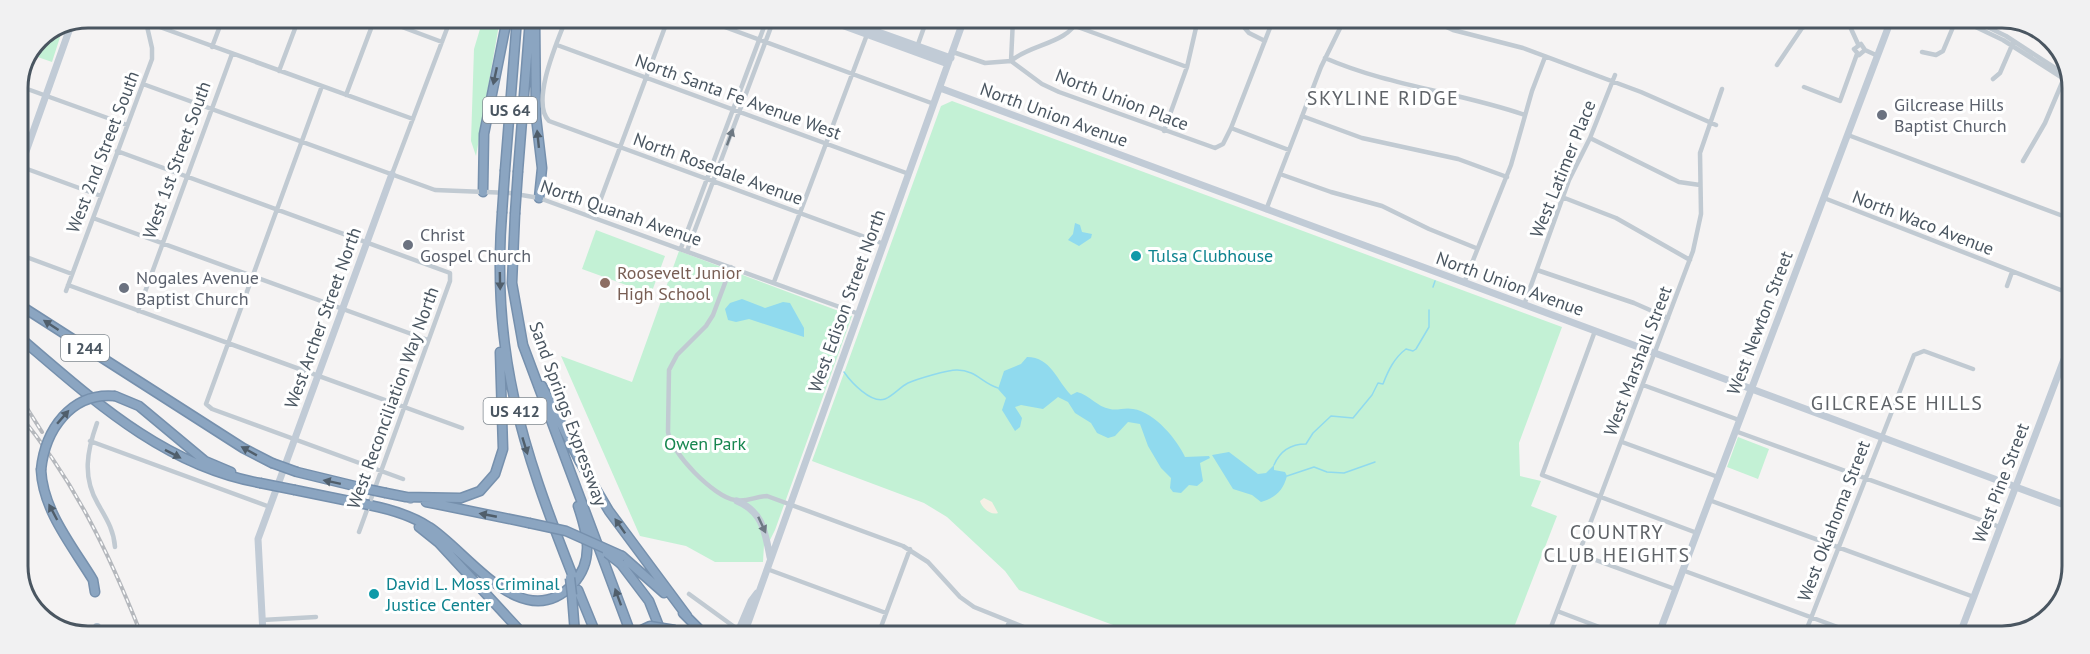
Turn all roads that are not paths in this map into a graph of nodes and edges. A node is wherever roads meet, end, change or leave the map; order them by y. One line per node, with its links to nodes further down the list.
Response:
1 (147, 28): 63 (street, West 2nd Street South)
2 (162, 28): 43 (street)
3 (219, 28): 43 (street)
4 (295, 28): 56 (street)
5 (373, 28): 70 (street)
6 (404, 28): 38 (street)
7 (447, 28): 38 (street, West Archer Street North)
8 (505, 28): 102 (highway, one-way to 102)
9 (516, 28): 131 (highway, Sand Springs Expressway / US 64, one-way to 131, bridge)
10 (529, 28): 141 (highway, Sand Springs Expressway / US 64, bridge)
11 (535, 28): 105 (highway, one-way to 11)
12 (563, 28): 42 (street)
13 (665, 28): 60 (street)
14 (728, 28): 36 (street)
15 (763, 28): 36 (street)
16 (771, 28): 39 (street)
17 (860, 28): 35 (street)
18 (924, 28): 44 (street)
19 (961, 28): 51 (street, West Edison Street North)
20 (1013, 28): 53 (street)
21 (1074, 28): 53 (street)
22 (1081, 28): 55 (street)
23 (1196, 28): 55 (street)
24 (1244, 28): 37 (street)
25 (1270, 28): 37 (street)
26 (1340, 28): 52 (street)
27 (1449, 28): 50 (street)
28 (1802, 28): 54 (street)
29 (1851, 28): 40 (street)
30 (1889, 28): 49 (street, West Newton Street)
31 (1954, 28): 46 (street)
32 (1976, 28): 41 (street)
33 (1986, 28): 41 (street)
34 (69, 32): 71 (street)
35 (868, 32): 44 (street); 57 (street)
36 (759, 39): 39 (street); 74 (street)
37 (1264, 41): 82 (street)
38 (442, 42): 78 (street, West Archer Street North)
39 (766, 42): 57 (street); 75 (street)
40 (1858, 44): 45 (street); 48 (street)
41 (2013, 44): 58 (street); 61 (street)
42 (557, 45): 60 (street, North Santa Fe Avenue West); 89 (street, North Rosedale Avenue)
43 (212, 47): 47 (street)
44 (917, 49): 51 (street)
45 (1865, 50): 48 (street); 49 (street)
46 (1922, 52)
47 (232, 54): 56 (street); 73 (street, West 1st Street South)
48 (1857, 54): 65 (street)
49 (1878, 56): 84 (street, West Newton Street)
50 (1545, 57): 62 (street); 76 (street)
51 (951, 58): 53 (street); 66 (street, West Edison Street North)
52 (1325, 58): 76 (street); 77 (street)
53 (1011, 61): 83 (street, North Union Place)
54 (1777, 65)
55 (1188, 67): 83 (street)
56 (279, 71): 64 (street)
57 (852, 73): 72 (street); 87 (street)
58 (2059, 73)
59 (1615, 75): 62 (street, West Latimer Place)
60 (647, 78): 74 (street, North Santa Fe Avenue West); 89 (street)
61 (1993, 79)
62 (1613, 82): 79 (street); 85 (street, West Latimer Place)
63 (143, 84): 73 (street, North Quanah Avenue); 80 (street, West 2nd Street South)
64 (322, 86): 70 (street); 86 (street)
65 (1804, 87)
66 (940, 88): 72 (street, West Edison Street North); 108 (street, North Union Avenue)
67 (2061, 88): 92 (street)
68 (28, 89): 71 (street)
69 (1722, 89): 79 (street, West Marshall Street)
70 (346, 95): 78 (street)
71 (47, 96): 80 (street); 88 (street)
72 (934, 104): 95 (street, West Edison Street North)
73 (211, 109): 86 (street, North Quanah Avenue); 97 (street, West 1st Street South)
74 (733, 109): 75 (street, North Santa Fe Avenue West); 99 (street)
75 (739, 111): 87 (street, North Santa Fe Avenue West); 100 (street, one-way to 75)
76 (1525, 115): 98 (street)
77 (1302, 116): 90 (street); 98 (street)
78 (413, 119): 94 (street, West Archer Street North)
79 (1710, 123): 81 (street); 101 (street, West Marshall Street)
80 (127, 125): 91 (street, West 2nd Street South)
81 (1716, 125)
82 (1231, 128): 83 (street, North Union Place); 90 (street)
83 (1164, 131)
84 (1848, 135): 106 (street, West Newton Street); 110 (street)
85 (1590, 138): 101 (street); 104 (street, West Latimer Place)
86 (301, 141): 94 (street, North Quanah Avenue); 107 (street)
87 (826, 143): 95 (street, North Santa Fe Avenue West); 109 (street)
88 (28, 145)
89 (620, 147): 99 (street, North Rosedale Avenue); 111 (street)
90 (1289, 150): 96 (street)
91 (117, 151): 97 (street); 103 (street, West 2nd Street South)
92 (2023, 161)
93 (28, 171): 103 (street)
94 (392, 174): 102 (street, North Quanah Avenue); 113 (street, West Archer Street North)
95 (909, 174): 115 (street, West Edison Street North)
96 (1280, 174): 108 (street); 116 (street)
97 (187, 176): 107 (street); 114 (street, West 1st Street South)
98 (1507, 177): 116 (street)
99 (706, 179): 100 (street, North Rosedale Avenue); 117 (street)
100 (713, 181): 109 (street, North Rosedale Avenue); 118 (street)
101 (1700, 185): 120 (street, West Marshall Street)
102 (483, 192): 105 (street, North Quanah Avenue)
103 (101, 196): 112 (street, West 2nd Street South)
104 (1562, 197): 120 (street); 122 (street, West Latimer Place)
105 (539, 198): 111 (street, North Quanah Avenue)
106 (1824, 198): 123 (street, North Waco Avenue); 147 (street, West Newton Street)
107 (277, 209): 113 (street); 125 (street)
108 (1266, 210): 127 (street, North Union Avenue)
109 (799, 213): 115 (street, North Rosedale Avenue); 126 (street)
110 (2061, 215)
111 (594, 217): 117 (street, North Quanah Avenue)
112 (93, 218): 114 (street); 124 (street, West 2nd Street South)
113 (368, 242): 132 (street, West Archer Street North); 138 (street, West Reconciliation Way North)
114 (162, 243): 125 (street); 134 (street, West 1st Street South)
115 (884, 244): 135 (street, West Edison Street North)
116 (1476, 248): 127 (street)
117 (681, 249): 118 (street, North Quanah Avenue)
118 (687, 251): 121 (street, North Quanah Avenue)
119 (28, 258): 124 (street)
120 (1690, 260): 136 (street, West Marshall Street)
121 (732, 267): 126 (street, North Quanah Avenue); 167 (street)
122 (1537, 270): 130 (street, West Latimer Place); 136 (street)
123 (2012, 272): 128 (street, North Waco Avenue); 129 (street, North Waco Avenue)
124 (72, 274): 134 (street, West 2nd Street South)
125 (252, 276): 132 (street); 139 (street)
126 (774, 282): 135 (street, North Quanah Avenue)
127 (1464, 283): 130 (street, North Union Avenue)
128 (2007, 286)
129 (2061, 290)
130 (1524, 305): 137 (street, North Union Avenue)
131 (500, 306): 164 (highway, US 64); 185 (highway, Sand Springs Expressway / US 412, one-way to 185, bridge)
132 (343, 309): 138 (street); 145 (street, West Archer Street North)
133 (28, 311): 164 (highway, I 244, one-way to 133, bridge)
134 (138, 311): 139 (street)
135 (859, 314): 168 (street, West Edison Street North)
136 (1668, 318): 142 (street, West Marshall Street)
137 (1594, 332): 142 (street, North Union Avenue); 165 (street)
138 (428, 340): 148 (street, West Reconciliation Way North)
139 (227, 343): 145 (street); 154 (street)
140 (29, 344): 162 (highway, I 244, one-way to 162)
141 (526, 354): 156 (highway, Sand Springs Expressway / US 64); 191 (highway, one-way to 141)
142 (1655, 354): 146 (street, West Marshall Street); 147 (street, North Union Avenue)
143 (2062, 366): 163 (street, West Pine Street)
144 (1973, 369): 153 (street, West Oklahoma Street)
145 (318, 376): 148 (street); 154 (street, West Archer Street North)
146 (1643, 385): 149 (street); 157 (street, West Marshall Street)
147 (1751, 390): 149 (street, West Newton Street); 153 (street, North Union Avenue)
148 (404, 407): 151 (street); 158 (street, West Reconciliation Way North)
149 (1739, 420): 152 (street, West Newton Street)
150 (97, 423): 155 (street)
151 (462, 428)
152 (1736, 431): 159 (street, West Newton Street); 160 (street)
153 (1881, 438): 160 (street, West Oklahoma Street); 163 (street, North Union Avenue)
154 (294, 439): 158 (street); 170 (street, West Archer Street North)
155 (90, 441): 170 (street); 175 (street)
156 (556, 441): 171 (highway, US 64); 201 (highway, Sand Springs Expressway / US 412, one-way to 156)
157 (1622, 442): 159 (street); 165 (street, West Marshall Street)
158 (381, 471): 161 (street); 173 (street, West Reconciliation Way North)
159 (1718, 477): 166 (street, West Newton Street)
160 (1865, 478): 172 (street); 176 (street, West Oklahoma Street)
161 (403, 479)
162 (256, 482): 171 (highway, I 244, bridge); 184 (highway, one-way to 162, bridge)
163 (2015, 487): 169 (street, North Union Avenue); 172 (street, West Pine Street)
164 (405, 497): 180 (highway, I 244, one-way to 164, bridge)
165 (1600, 498): 174 (street); 178 (street, West Marshall Street)
166 (1709, 500): 174 (street, West Newton Street); 176 (street)
167 (737, 501): 168 (street); 179 (street, one-way to 179)
168 (790, 504): 177 (street); 179 (street, West Edison Street North)
169 (2062, 504)
170 (270, 507): 194 (street, West Archer Street North)
171 (387, 510): 190 (highway, I 244)
172 (2000, 527): 187 (street, West Pine Street)
173 (358, 532)
174 (1696, 533): 182 (street, West Newton Street)
175 (115, 547)
176 (1838, 548): 187 (street); 193 (street, West Oklahoma Street)
177 (910, 549): 189 (street); 195 (street)
178 (1579, 554): 183 (street); 188 (street, West Marshall Street)
179 (770, 559): 181 (street, West Edison Street North)
180 (622, 560): 191 (highway); 202 (highway)
181 (767, 569): 189 (street); 205 (street, West Edison Street North)
182 (1682, 570): 183 (street, West Newton Street); 193 (street)
183 (1675, 589): 211 (street, West Newton Street)
184 (95, 592)
185 (575, 593): 199 (highway); 200 (highway, Sand Springs Expressway / US 412)
186 (688, 594): 204 (street)
187 (1974, 597): 214 (street, West Pine Street)
188 (1557, 611): 209 (street, West Marshall Street); 210 (street)
189 (886, 613): 206 (street)
190 (508, 616): 197 (highway, I 244); 198 (highway)
191 (687, 616): 203 (highway)
192 (316, 617): 194 (street)
193 (1811, 617): 212 (street, West Oklahoma Street); 213 (street)
194 (262, 620): 196 (street, West Archer Street North)
195 (1009, 622): 207 (street); 208 (street)
196 (262, 626)
197 (516, 626)
198 (519, 626)
199 (575, 626)
200 (592, 626)
201 (629, 626)
202 (659, 626)
203 (696, 626)
204 (731, 626)
205 (744, 626)
206 (881, 626)
207 (1007, 626)
208 (1020, 626)
209 (1551, 626)
210 (1597, 626)
211 (1662, 626)
212 (1808, 626)
213 (1835, 626)
214 (1963, 626)

